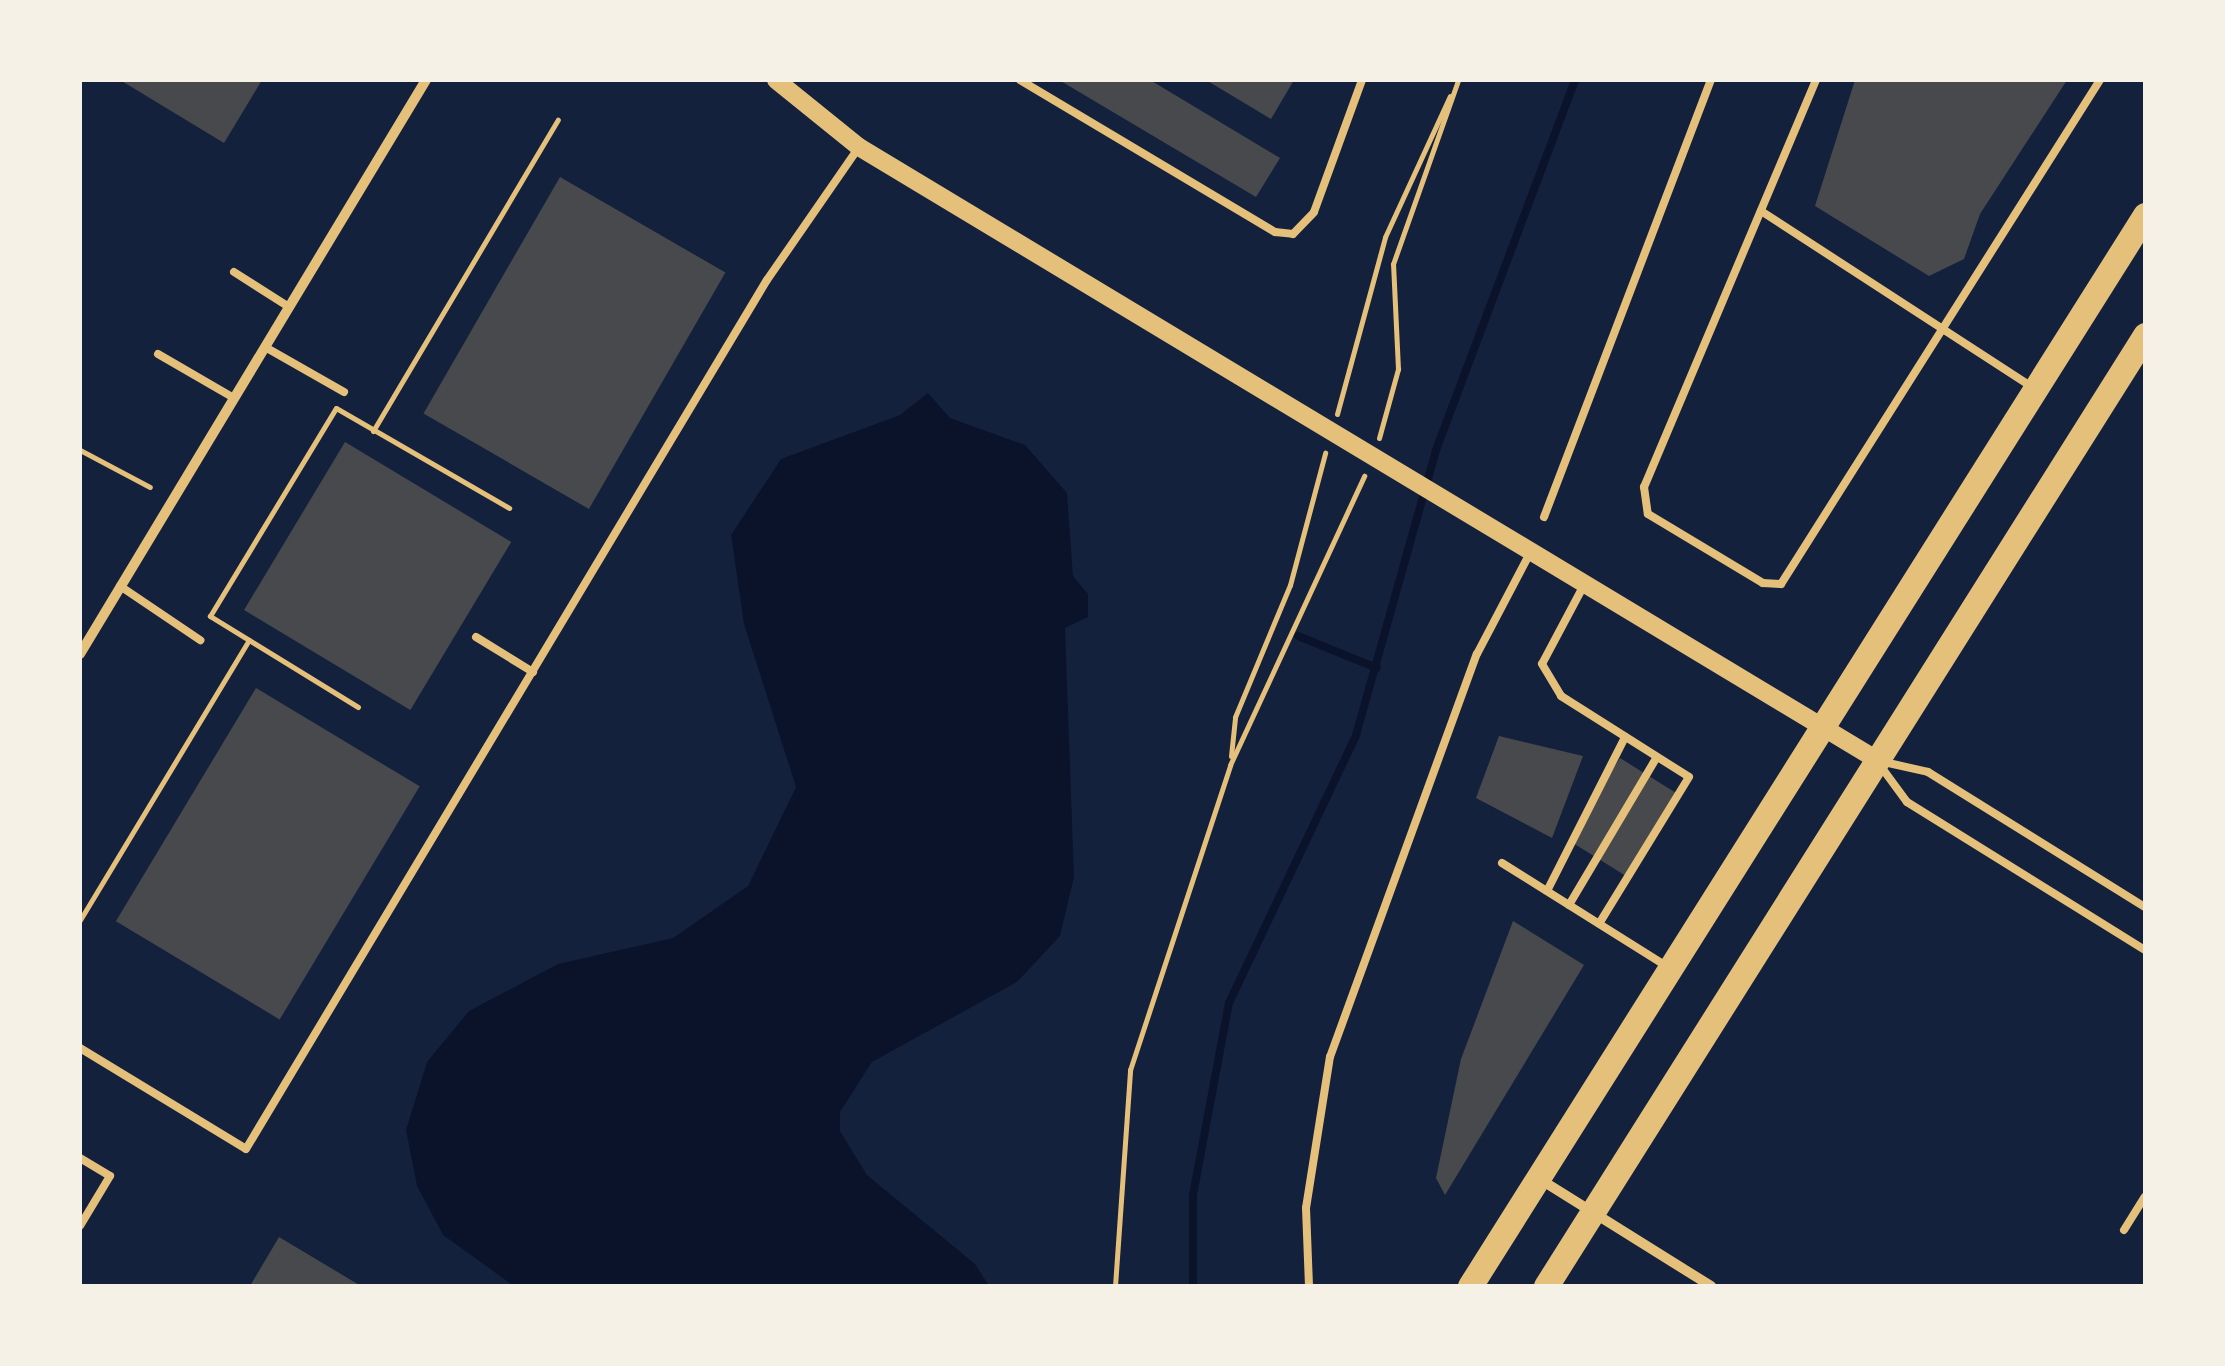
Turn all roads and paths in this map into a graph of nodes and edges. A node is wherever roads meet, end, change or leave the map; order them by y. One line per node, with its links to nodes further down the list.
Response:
1 (426, 80): 15 (street)
2 (776, 80): 11 (street)
3 (1020, 80): 4 (lane)
4 (1362, 80)
5 (1458, 80): 9 (path)
6 (1711, 80): 30 (lane)
7 (1816, 80): 12 (lane)
8 (2100, 80): 16 (lane)
9 (1455, 90): 23 (path); 25 (path)
10 (558, 120): 24 (path)
11 (859, 147): 23 (street); 38 (lane)
12 (1760, 211): 16 (lane); 16 (lane)
13 (2145, 215): 20 (main road)
14 (234, 272): 15 (lane)
15 (289, 307): 18 (street)
16 (1941, 330): 20 (lane)
17 (2145, 335): 43 (main road)
18 (265, 346): 21 (lane); 22 (street)
19 (158, 354): 22 (lane)
20 (2035, 389): 40 (main road)
21 (344, 392)
22 (234, 398): 33 (street)
23 (1332, 429): 25 (street); 44 (path)
24 (372, 432): 29 (path); 36 (path)
25 (1368, 446): 31 (street)
26 (80, 450): 28 (path)
27 (1368, 464): 44 (path)
28 (150, 487)
29 (509, 508)
30 (1544, 517)
31 (1531, 552): 32 (street); 61 (lane)
32 (1584, 584): 40 (street); 41 (lane)
33 (120, 586): 35 (lane); 37 (street)
34 (476, 637): 38 (lane)
35 (200, 640)
36 (249, 640): 39 (path); 49 (path)
37 (80, 654)
38 (533, 672): 53 (lane)
39 (358, 707)
40 (1822, 728): 43 (street); 52 (main road)
41 (1625, 737): 42 (lane); 46 (lane)
42 (1657, 757): 47 (lane); 50 (lane)
43 (1877, 760): 48 (lane); 51 (lane); 57 (main road)
44 (1230, 764): 60 (path)
45 (1502, 863): 46 (lane)
46 (1547, 891): 47 (lane)
47 (1569, 905): 50 (lane)
48 (2145, 907)
49 (80, 920)
50 (1599, 924): 52 (lane)
51 (2145, 950)
52 (1670, 969): 55 (main road)
53 (80, 1048)
54 (80, 1158): 58 (lane)
55 (1538, 1178): 57 (street); 62 (main road)
56 (2145, 1196): 59 (lane)
57 (1592, 1213): 63 (main road); 64 (street)
58 (80, 1226)
59 (2124, 1230)
60 (1115, 1286)
61 (1310, 1286)
62 (1470, 1286)
63 (1546, 1286)
64 (1710, 1286)

